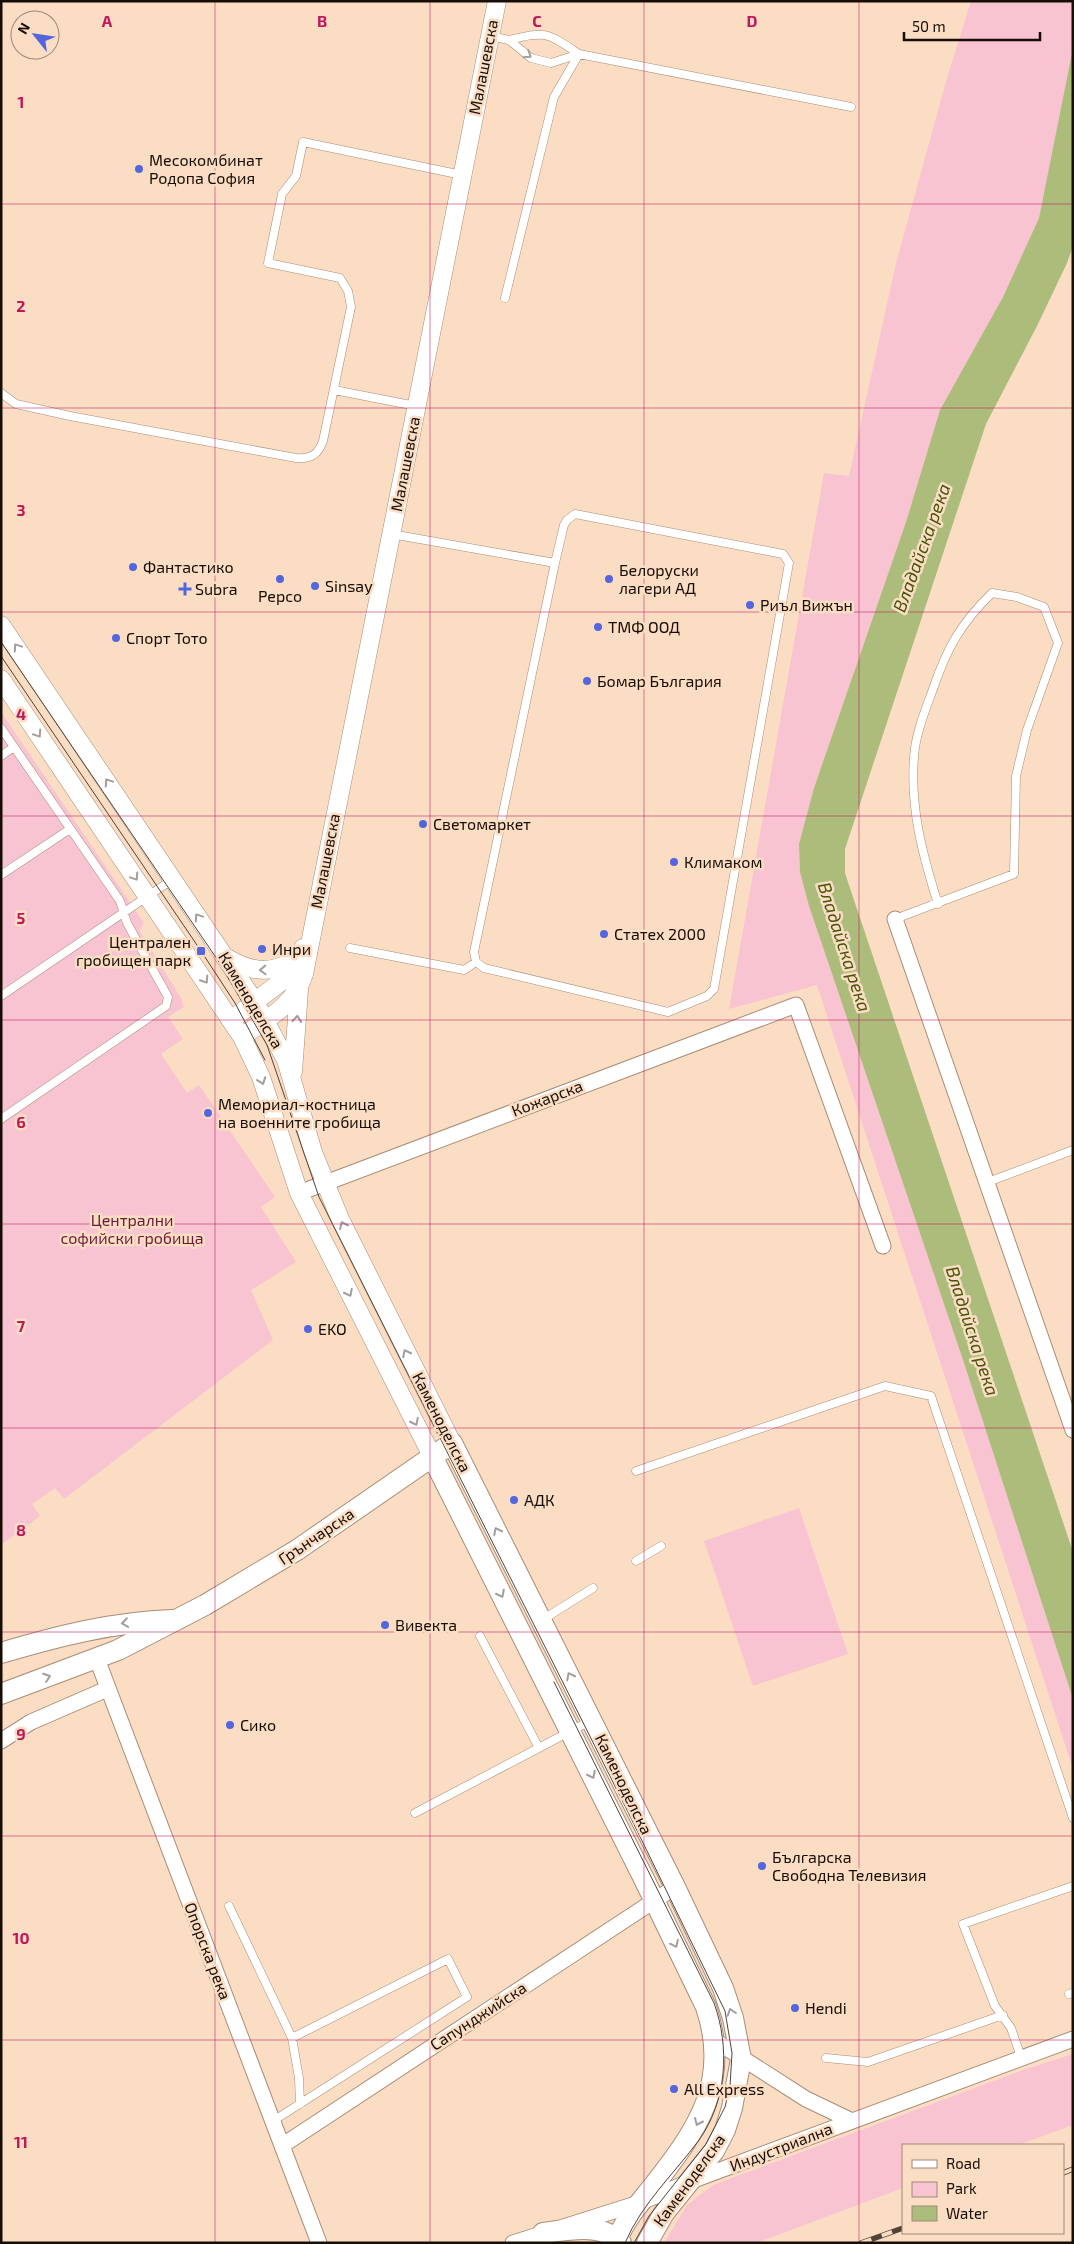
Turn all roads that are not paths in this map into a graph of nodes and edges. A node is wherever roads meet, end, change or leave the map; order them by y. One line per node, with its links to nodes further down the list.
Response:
1 (496, 1): 2 (street, Малашевска)
2 (490, 36): 3 (lane); 6 (street, Малашевска)
3 (509, 40): 4 (lane); 4 (lane, one-way to 4)
4 (579, 54): 5 (lane); 7 (lane)
5 (850, 107)
6 (462, 176): 8 (lane); 10 (street, Малашевска)
7 (505, 298)
8 (334, 390): 9 (lane); 10 (lane)
9 (1, 393)
10 (416, 406): 11 (street, Малашевска)
11 (391, 534): 12 (lane); 25 (street, Малашевска)
12 (555, 563): 29 (lane); 29 (lane)
13 (1, 625): 20 (street, Каменоделска, one-way to 13)
14 (1, 679): 21 (street, Каменоделска, one-way to 21)
15 (1, 728): 16 (lane)
16 (14, 747): 17 (lane); 18 (lane)
17 (1, 756)
18 (70, 829): 19 (lane); 23 (lane)
19 (1, 875)
20 (173, 879): 21 (lane); 28 (street, Каменоделска, one-way to 20)
21 (148, 896): 23 (lane); 33 (street, Каменоделска, one-way to 33)
22 (938, 904): 22 (lane); 24 (lane)
23 (124, 912): 31 (lane); 37 (lane)
24 (895, 919): 39 (street)
25 (312, 927): 27 (street, Малашевска); 30 (street, Малашевска)
26 (350, 948): 29 (lane)
27 (300, 955): 28 (street, one-way to 28); 32 (street, Малашевска)
28 (226, 957): 32 (street, Каменоделска)
29 (476, 962)
30 (299, 990): 34 (street); 36 (street, Малашевска, one-way to 30)
31 (1, 996)
32 (255, 1002): 33 (street, Малашевска); 34 (street, Каменоделска)
33 (231, 1020): 35 (street, Каменоделска)
34 (265, 1020): 35 (street); 36 (street, Каменоделска)
35 (242, 1037): 41 (street, Каменоделска, one-way to 41)
36 (292, 1083): 40 (street, Каменоделска)
37 (1, 1119)
38 (1073, 1150): 39 (lane)
39 (988, 1182): 43 (street)
40 (324, 1183): 41 (street, Кожарска); 42 (street, Кожарска); 44 (street, Каменоделска, one-way to 40)
41 (299, 1193): 45 (street, Каменоделска, one-way to 45)
42 (883, 1246)
43 (1073, 1430)
44 (452, 1443): 45 (main road, Грънчарска); 51 (main road, Каменоделска, one-way to 44)
45 (432, 1456): 50 (main road, Грънчарска); 58 (main road, Каменоделска, one-way to 58)
46 (636, 1471): 62 (lane)
47 (661, 1546): 48 (lane)
48 (636, 1561)
49 (593, 1588): 51 (lane)
50 (174, 1620): 53 (main road, one-way to 53); 54 (main road, Грънчарска)
51 (542, 1620): 57 (main road, Каменоделска, one-way to 51)
52 (480, 1636): 60 (lane)
53 (1, 1653)
54 (97, 1659): 55 (street, Опорска река); 56 (main road, Грънчарска, one-way to 54)
55 (107, 1689): 59 (street); 75 (street, Опорска река)
56 (1, 1694)
57 (592, 1720): 58 (lane); 64 (main road, Каменоделска)
58 (570, 1732): 60 (lane); 65 (main road, Каменоделска, one-way to 65)
59 (1, 1742)
60 (539, 1748): 61 (lane)
61 (415, 1813)
62 (1073, 1818)
63 (1073, 1886): 67 (lane)
64 (674, 1887): 65 (street, Сапунджийска); 73 (main road, Каменоделска, one-way to 64)
65 (654, 1900): 70 (main road, Каменоделска, one-way to 70); 77 (street, Сапунджийска)
66 (229, 1906): 68 (lane)
67 (1003, 2015): 71 (lane); 72 (lane)
68 (292, 2038): 74 (lane); 74 (lane)
69 (1073, 2039): 71 (street, Индустриална)
70 (714, 2040): 73 (street, Индустриална); 79 (main road, Каменоделска, one-way to 79)
71 (1021, 2057): 76 (street, Индустриална)
72 (826, 2058)
73 (741, 2059): 76 (street, Индустриална); 78 (main road, Каменоделска)
74 (300, 2104): 75 (lane)
75 (273, 2121): 77 (street, Опорска река)
76 (852, 2121): 78 (street, Индустриална)
77 (282, 2145): 82 (street, Опорска река)
78 (691, 2181): 79 (street, Индустриална); 85 (main road, Каменоделска)
79 (639, 2203): 80 (street, Индустриална); 81 (main road, Каменоделска)
80 (543, 2233): 81 (main road); 83 (street, Индустриална); 84 (main road)
81 (618, 2241)
82 (319, 2243)
83 (513, 2243)
84 (567, 2243)
85 (647, 2243)

